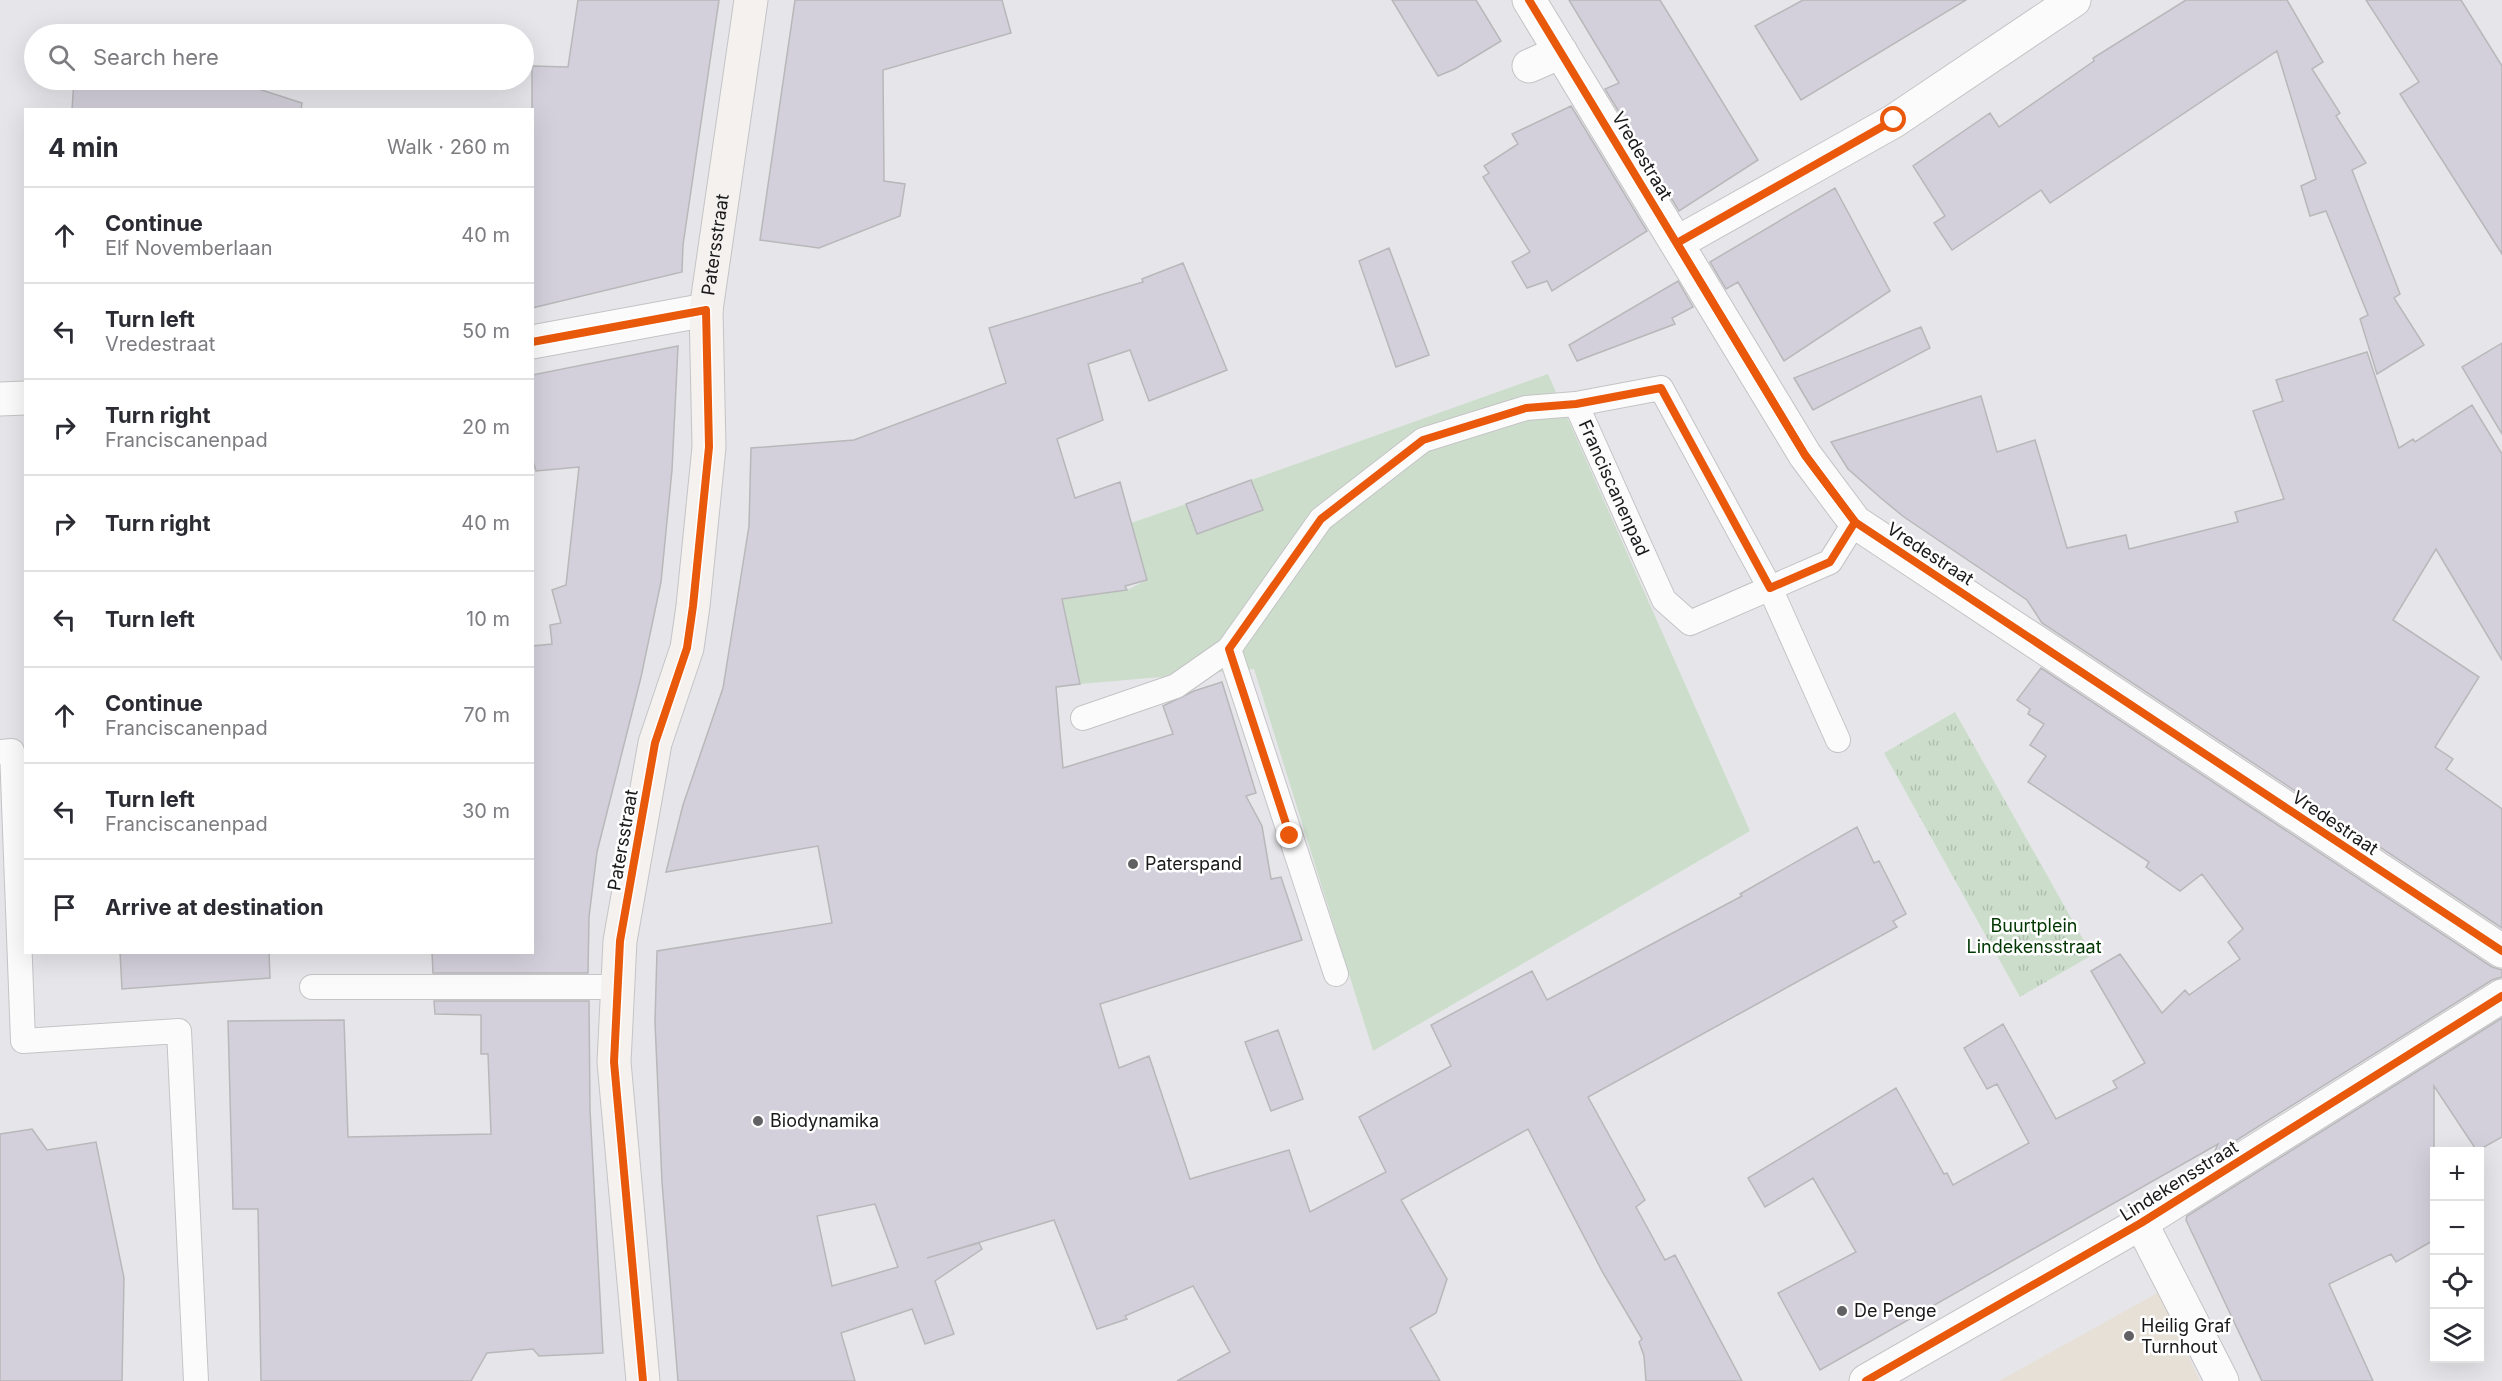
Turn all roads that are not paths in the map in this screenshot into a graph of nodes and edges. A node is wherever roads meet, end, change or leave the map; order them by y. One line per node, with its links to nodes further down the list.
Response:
1 (751, 0): 7 (street, Patersstraat)
2 (1529, 0): 4 (street, Vredestraat)
3 (2074, 0): 6 (street)
4 (1561, 52): 5 (street); 6 (street, Vredestraat)
5 (1529, 66)
6 (1677, 243): 12 (street, Vredestraat)
7 (706, 310): 8 (street); 21 (street, Patersstraat)
8 (534, 342)
9 (24, 398): 10 (street)
10 (0, 399)
11 (1576, 404): 13 (lane); 13 (lane, Franciscanenpad); 14 (lane, Franciscanenpad)
12 (1855, 522): 13 (lane, Franciscanenpad); 18 (street, Vredestraat)
13 (1770, 588): 16 (lane)
14 (1229, 649): 15 (lane, Franciscanenpad); 19 (lane)
15 (1083, 718)
16 (1838, 740)
17 (0, 752): 24 (lane)
18 (2502, 951)
19 (1336, 974)
20 (312, 987): 21 (lane)
21 (619, 987): 25 (street, Patersstraat)
22 (2502, 996): 23 (street, Lindekensstraat)
23 (2141, 1223): 26 (street, Lindekensstraat); 27 (street)
24 (196, 1381)
25 (643, 1381)
26 (1866, 1381)
27 (2222, 1381)

